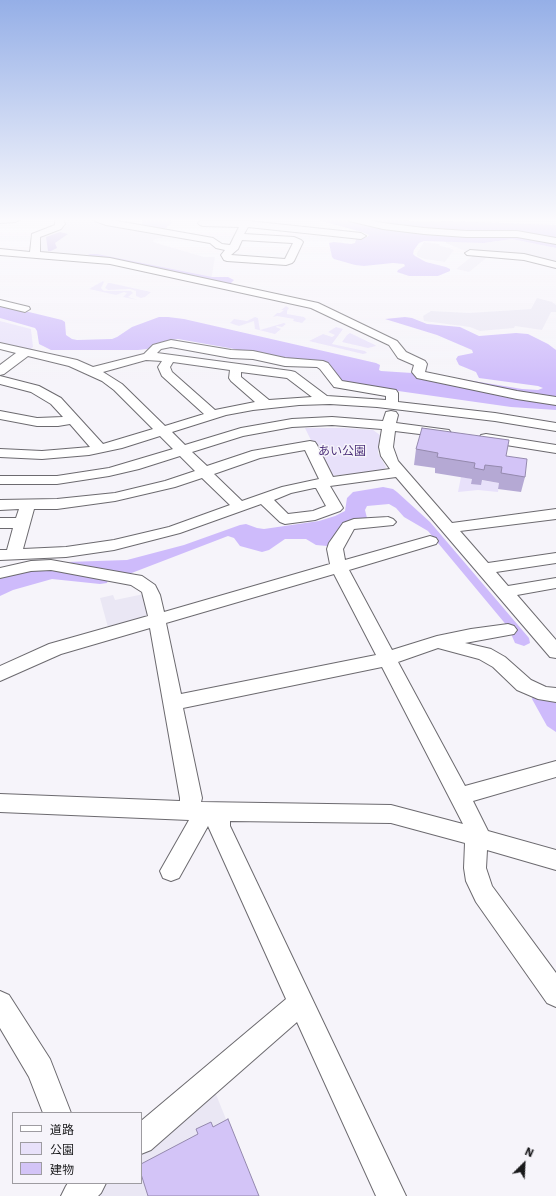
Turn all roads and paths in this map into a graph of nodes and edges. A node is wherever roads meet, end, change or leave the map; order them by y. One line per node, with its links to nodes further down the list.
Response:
1 (174, 275): 13 (street)
2 (0, 303): 3 (street)
3 (25, 309)
4 (0, 346): 5 (street)
5 (26, 352): 9 (street); 10 (street)
6 (148, 356): 7 (street); 10 (street); 15 (street)
7 (170, 358): 8 (street); 17 (street)
8 (238, 368): 12 (street); 14 (street)
9 (0, 371)
10 (93, 371): 21 (street)
11 (0, 380): 18 (street)
12 (321, 400): 14 (street); 15 (street)
13 (556, 401)
14 (265, 404): 17 (street)
15 (392, 404): 19 (street); 20 (street)
16 (0, 415): 18 (street)
17 (213, 415): 21 (street)
18 (74, 419): 24 (street)
19 (389, 426): 22 (street); 26 (street); 29 (street)
20 (556, 427)
21 (163, 431): 24 (street); 26 (street)
22 (454, 434)
23 (477, 437): 25 (street)
24 (100, 449): 27 (street)
25 (556, 450)
26 (183, 451): 28 (street); 30 (street)
27 (0, 453)
28 (204, 472): 31 (street); 34 (street); 35 (street)
29 (400, 472): 31 (street); 40 (street)
30 (0, 480)
31 (324, 482): 32 (street); 32 (street)
32 (263, 498): 35 (street)
33 (0, 505): 34 (street)
34 (28, 505): 39 (street)
35 (240, 507): 42 (street)
36 (556, 514): 40 (street)
37 (388, 522): 44 (street)
38 (0, 523): 39 (street)
39 (23, 523): 42 (street)
40 (448, 528): 45 (street)
41 (430, 541): 44 (street)
42 (7, 555)
43 (556, 558): 45 (street)
44 (339, 567): 49 (street); 53 (street)
45 (484, 568): 48 (street)
46 (0, 572): 49 (street)
47 (556, 584): 48 (street)
48 (504, 592): 52 (street)
49 (157, 620): 54 (street); 56 (street)
50 (508, 630): 51 (street)
51 (437, 642): 53 (street); 55 (street)
52 (553, 645)
53 (388, 659): 56 (street); 58 (street)
54 (0, 674)
55 (556, 695)
56 (173, 703): 60 (street)
57 (556, 769): 58 (street)
58 (459, 796): 61 (street)
59 (0, 803): 60 (street)
60 (204, 811): 61 (street); 63 (street); 66 (street)
61 (476, 838): 62 (street); 64 (street)
62 (556, 860)
63 (171, 870)
64 (556, 994)
65 (0, 1004): 67 (street)
66 (302, 1005): 68 (street); 69 (street)
67 (57, 1112)
68 (142, 1139)
69 (391, 1196)

